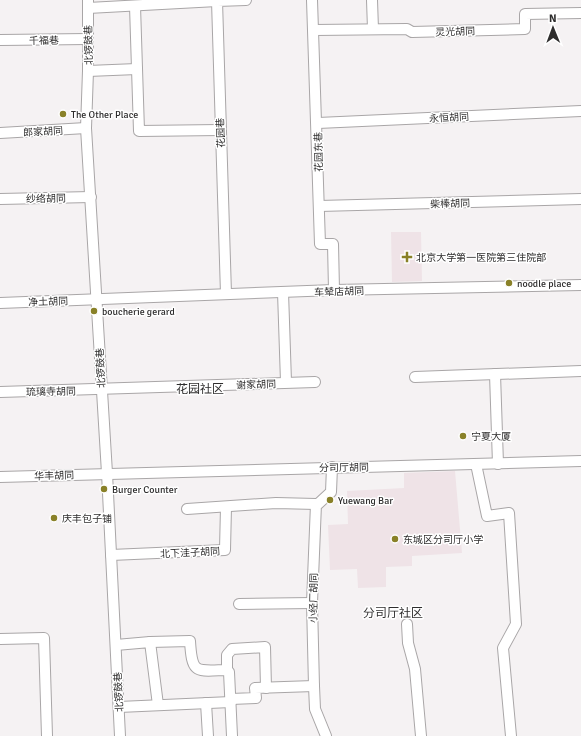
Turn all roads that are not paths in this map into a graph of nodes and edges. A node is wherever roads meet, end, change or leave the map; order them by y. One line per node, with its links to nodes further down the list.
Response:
1 (246, 0): 4 (street)
2 (312, 0): 9 (street, 花园东巷)
3 (372, 0): 10 (street)
4 (217, 1): 5 (street); 18 (street, 花园巷)
5 (164, 2): 7 (street)
6 (88, 4): 7 (street); 11 (street, 北锣鼓巷)
7 (135, 6): 13 (street)
8 (581, 13): 10 (street, 灵光胡同)
9 (314, 30): 10 (street, 灵光胡同); 16 (street, 花园东巷)
10 (373, 30)
11 (88, 39): 12 (street, 千福巷); 14 (street, 北锣鼓巷)
12 (0, 40)
13 (136, 69): 14 (street); 18 (street)
14 (88, 71): 17 (street, 北锣鼓巷)
15 (581, 111): 16 (street, 永恒胡同)
16 (318, 123): 23 (street, 花园东巷)
17 (86, 128): 19 (street, 郎家胡同); 20 (street, 北锣鼓巷)
18 (220, 130): 27 (street, 花园巷)
19 (0, 133)
20 (91, 197): 21 (street, 纱络胡同); 28 (street, 北锣鼓巷)
21 (0, 199)
22 (581, 199): 23 (street, 柴棒胡同)
23 (319, 206): 25 (street, 花园东巷)
24 (581, 285): 25 (street, 车辇店胡同)
25 (334, 290): 26 (street, 车辇店胡同)
26 (283, 292): 27 (street, 车辇店胡同); 33 (street)
27 (226, 294): 28 (street, 车辇店胡同)
28 (96, 299): 29 (street, 净土胡同); 35 (street, 北锣鼓巷)
29 (0, 303)
30 (581, 371): 31 (street)
31 (495, 374): 32 (street); 39 (street)
32 (416, 377)
33 (286, 382): 34 (street, 谢家胡同); 35 (street, 谢家胡同)
34 (315, 382)
35 (101, 390): 36 (street, 琉璃寺胡同); 41 (street, 北锣鼓巷)
36 (0, 392)
37 (581, 461): 39 (street, 分司厅胡同)
38 (476, 464): 39 (street, 分司厅胡同); 40 (street, 分司厅胡同); 66 (street)
39 (498, 464)
40 (332, 467): 41 (street, 分司厅胡同); 43 (street)
41 (107, 473): 42 (street, 华丰胡同); 46 (street, 北锣鼓巷)
42 (0, 477)
43 (316, 504): 44 (street); 47 (street, 小经厂胡同)
44 (226, 507): 45 (street); 46 (street, 北下洼子胡同)
45 (187, 509)
46 (111, 555): 52 (street, 北锣鼓巷)
47 (312, 603): 48 (street); 54 (street, 小经厂胡同)
48 (239, 604)
49 (407, 624): 65 (street)
50 (0, 639): 60 (street)
51 (150, 642): 52 (street); 53 (street); 58 (street)
52 (116, 645): 59 (street, 北锣鼓巷)
53 (227, 670): 55 (street); 56 (street)
54 (314, 686): 55 (street); 64 (street, 小经厂胡同)
55 (266, 688): 56 (street)
56 (231, 700): 57 (street); 63 (street)
57 (206, 703): 58 (street); 62 (street)
58 (158, 705): 59 (street)
59 (119, 707): 61 (street, 北锣鼓巷)
60 (47, 736)
61 (120, 736)
62 (208, 736)
63 (232, 736)
64 (326, 736)
65 (421, 736)
66 (511, 736)

